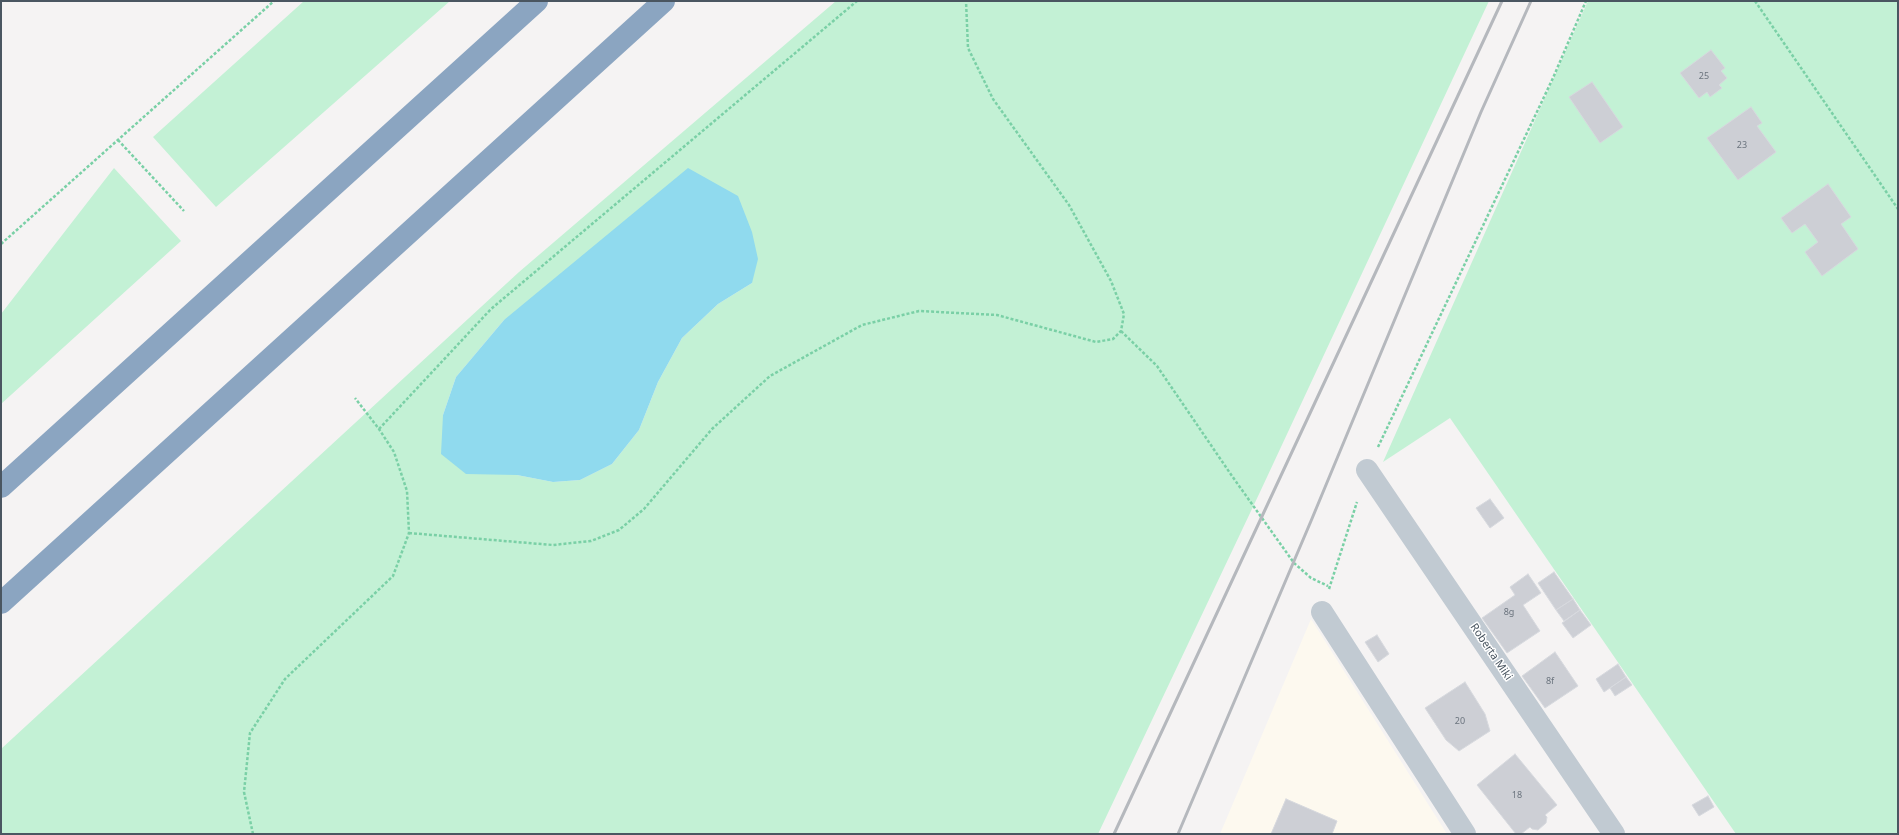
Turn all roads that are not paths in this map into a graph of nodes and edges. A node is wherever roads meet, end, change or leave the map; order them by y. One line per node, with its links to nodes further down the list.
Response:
1 (537, 1): 4 (highway)
2 (664, 1): 5 (highway)
3 (1367, 470): 10 (street, Roberta Miki)
4 (1, 487)
5 (45, 563): 6 (highway); 7 (highway)
6 (1, 603)
7 (1, 610)
8 (1322, 612): 9 (street)
9 (1465, 834)
10 (1614, 834)

